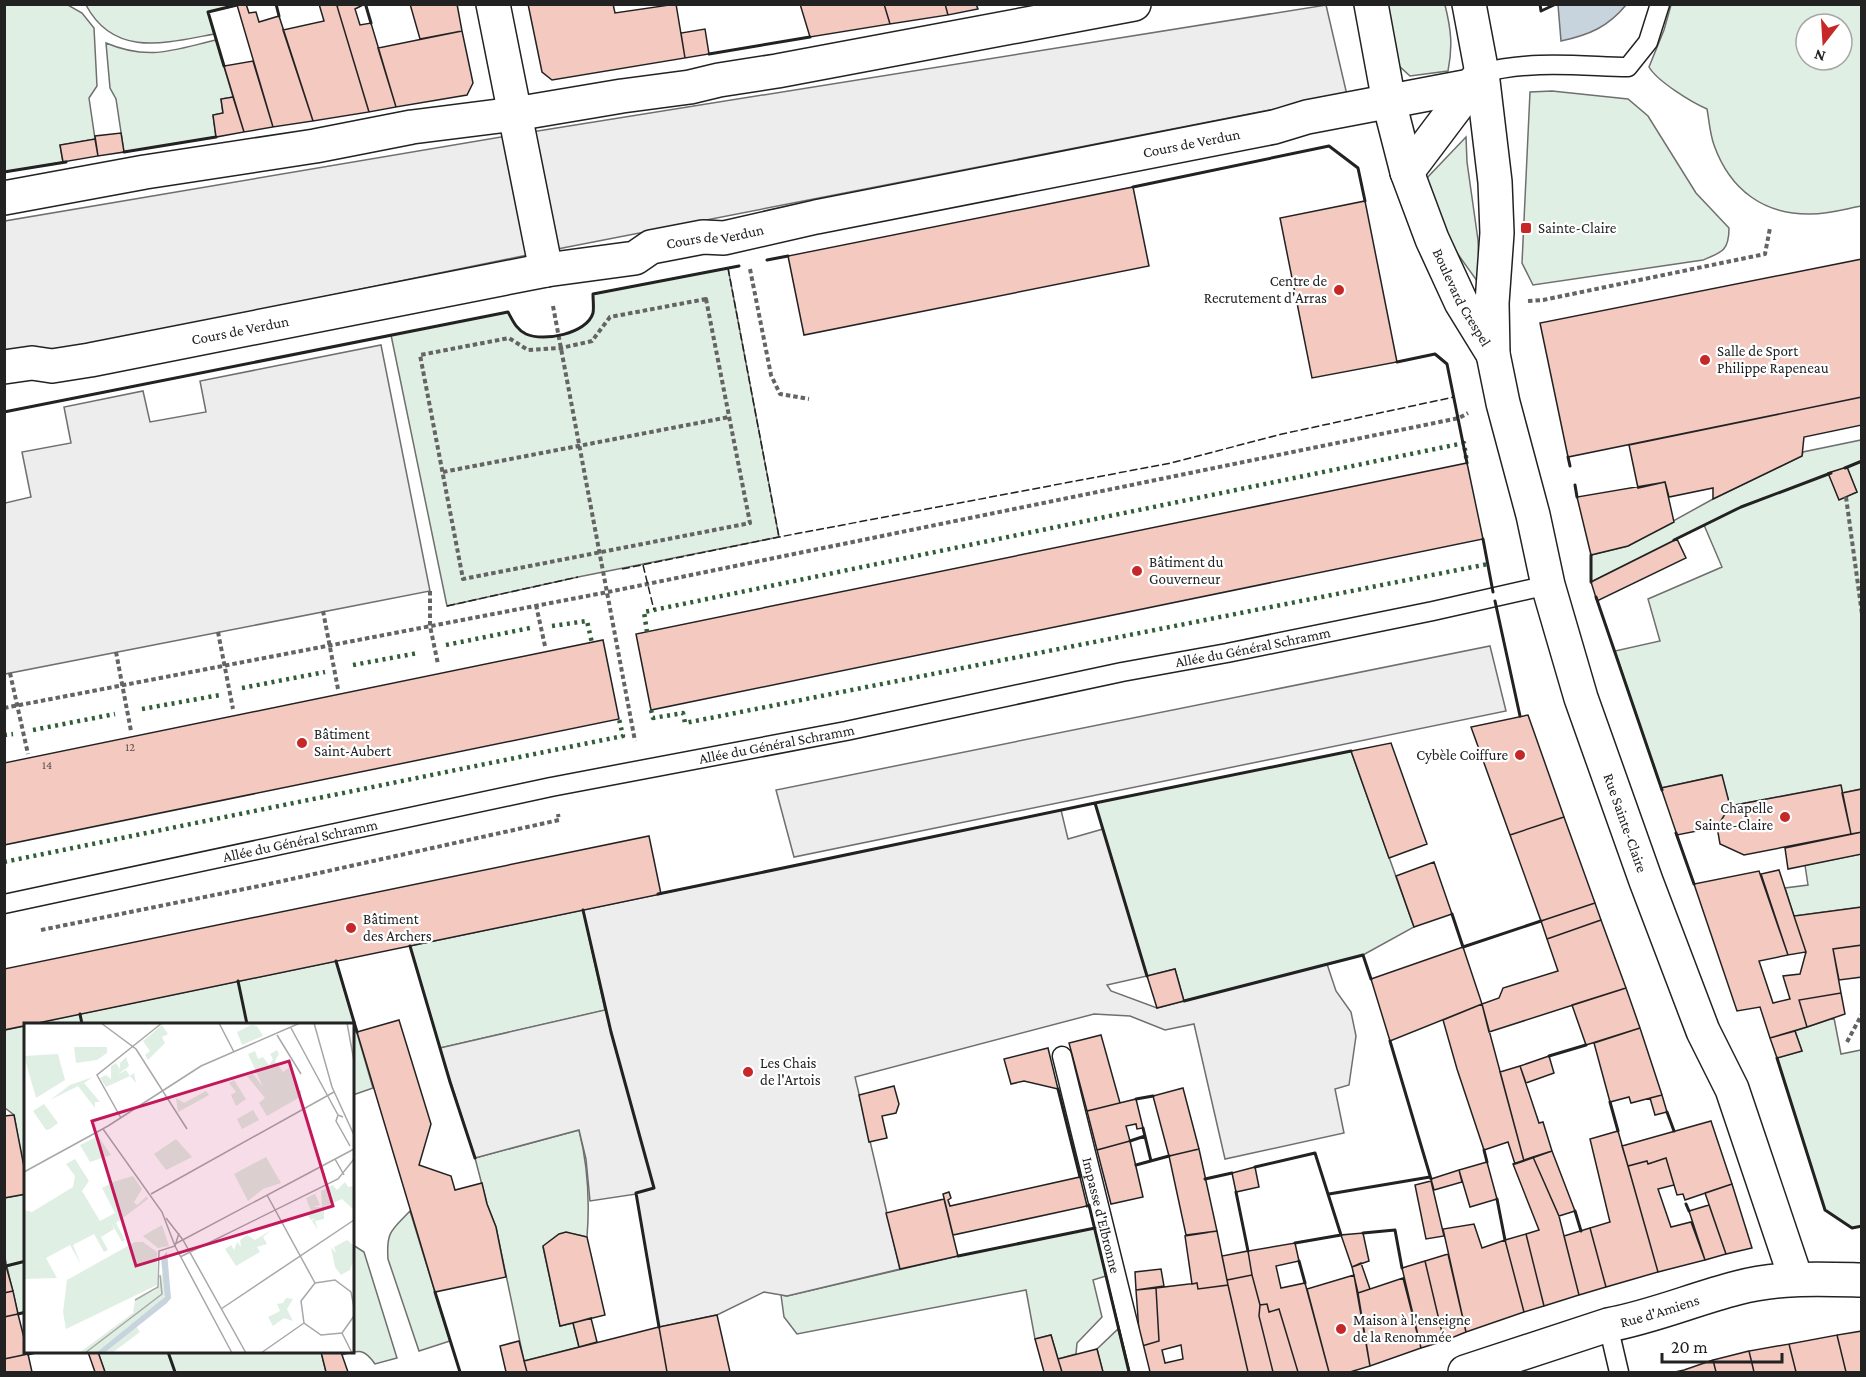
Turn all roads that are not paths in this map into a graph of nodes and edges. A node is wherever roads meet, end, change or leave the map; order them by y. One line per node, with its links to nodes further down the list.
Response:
1 (493, 4): 8 (street)
2 (1134, 4): 8 (street)
3 (1371, 4): 7 (street, Boulevard Crespel)
4 (1469, 4): 6 (street, Boulevard Crespel)
5 (1660, 4): 6 (lane)
6 (1476, 80): 7 (street, Cours de Verdun); 9 (street); 12 (street, Boulevard Crespel)
7 (1389, 102): 9 (street, Boulevard Crespel); 11 (street, Cours de Verdun)
8 (515, 114): 10 (street); 11 (street)
9 (1407, 172): 12 (street, Boulevard Crespel)
10 (4, 198)
11 (546, 270): 13 (street, Cours de Verdun)
12 (1494, 354): 14 (street, Rue Sainte-Claire)
13 (4, 367)
14 (1548, 585): 15 (lane, Allée du Général Schramm); 17 (street, Rue Sainte-Claire)
15 (4, 904)
16 (1062, 1056): 20 (lane, Impasse d'Elbronne)
17 (1796, 1279): 18 (street, Rue d'Amiens); 19 (street, Rue d'Amiens)
18 (1862, 1280)
19 (1608, 1325): 21 (street, Rue d'Amiens); 22 (lane)
20 (1140, 1372)
21 (1465, 1372)
22 (1619, 1372)

